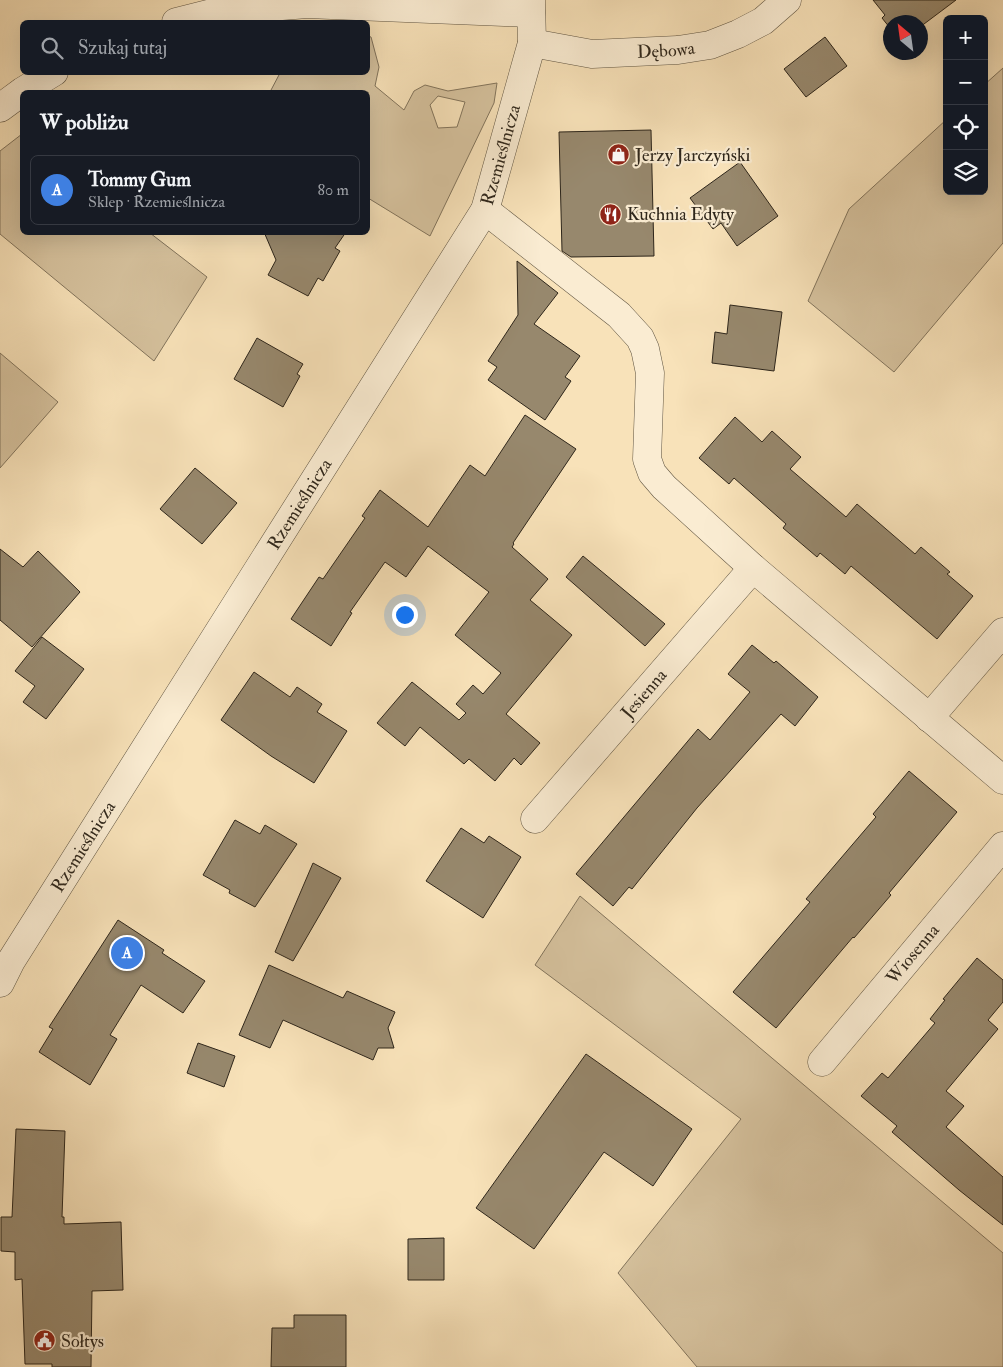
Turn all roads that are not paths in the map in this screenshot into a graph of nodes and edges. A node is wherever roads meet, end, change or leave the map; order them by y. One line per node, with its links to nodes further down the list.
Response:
1 (787, 0): 4 (street, Dębowa)
2 (531, 6): 3 (street); 4 (street, Rzemieślnicza)
3 (184, 20)
4 (532, 43): 9 (street, Rzemieślnicza)
5 (49, 75): 6 (street)
6 (25, 90)
7 (20, 93): 8 (street)
8 (0, 108)
9 (485, 210): 10 (street); 16 (street, Rzemieślnicza)
10 (753, 568): 12 (street); 14 (street, Jesienna)
11 (1003, 632): 12 (street)
12 (930, 718): 13 (street)
13 (1003, 780)
14 (535, 819)
15 (1003, 846): 17 (street, Wiosenna)
16 (0, 983)
17 (822, 1062)

